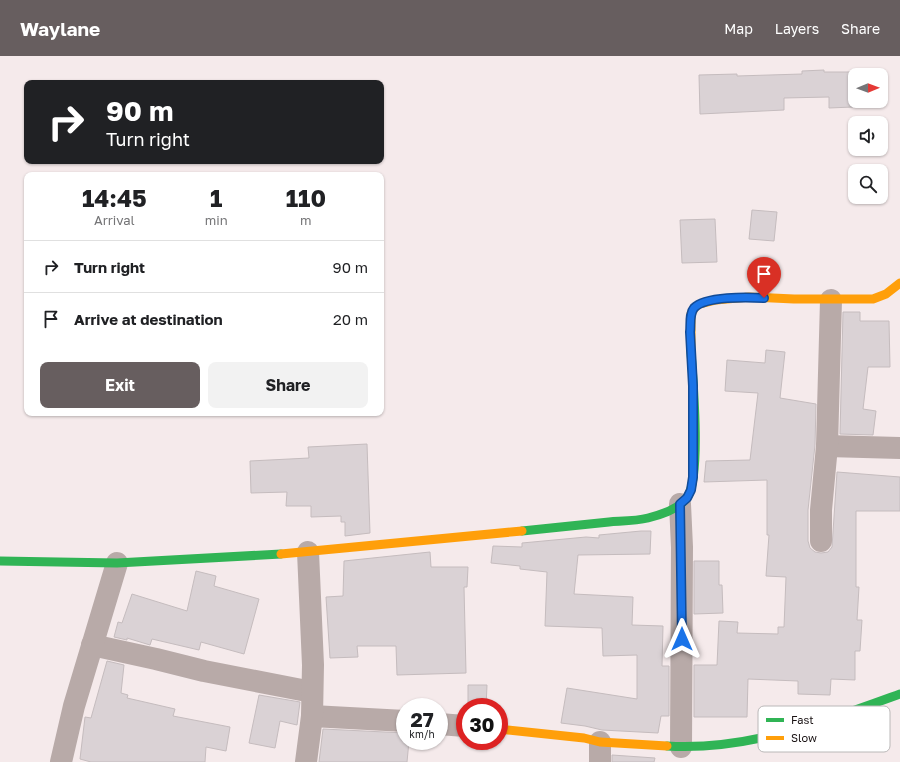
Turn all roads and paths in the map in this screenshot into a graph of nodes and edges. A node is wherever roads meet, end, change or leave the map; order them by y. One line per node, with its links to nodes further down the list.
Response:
1 (900, 283): 2 (street)
2 (831, 300): 3 (street); 5 (street)
3 (827, 446): 4 (street); 6 (street)
4 (900, 448)
5 (680, 504): 7 (street); 18 (street)
6 (821, 541)
7 (308, 552): 9 (street); 11 (street)
8 (0, 561): 9 (street)
9 (117, 563): 10 (street)
10 (92, 645): 11 (street); 20 (street)
11 (312, 692): 14 (street)
12 (900, 694): 13 (street)
13 (866, 706)
14 (312, 716): 15 (street); 21 (street)
15 (396, 721)
16 (508, 730): 19 (street)
17 (758, 738): 18 (street)
18 (681, 747): 19 (street)
19 (600, 752)
20 (61, 762)
21 (306, 762)

